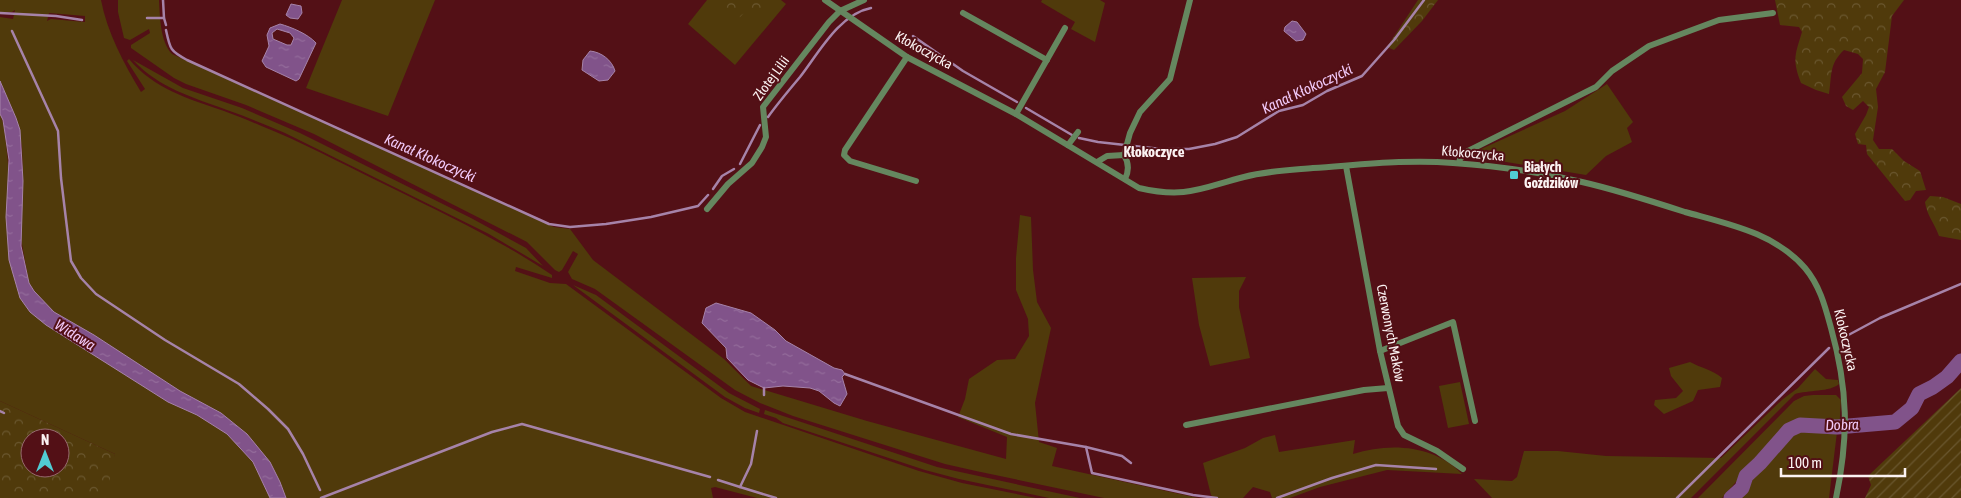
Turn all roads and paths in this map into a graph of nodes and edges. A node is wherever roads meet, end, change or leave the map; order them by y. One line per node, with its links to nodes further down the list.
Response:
1 (825, 0): 4 (street, Kłokoczycka)
2 (864, 0): 4 (street, Złotej Lilii)
3 (1190, 0): 13 (street)
4 (840, 11): 8 (street, Kłokoczycka); 19 (street, Złotej Lilii)
5 (963, 13): 9 (street)
6 (1773, 13): 15 (street)
7 (1065, 28): 9 (street)
8 (907, 57): 10 (street, Kłokoczycka); 18 (street)
9 (1047, 60): 10 (street)
10 (1016, 114): 12 (street, Kłokoczycka)
11 (1078, 132): 12 (street)
12 (1068, 145): 14 (street, Kłokoczycka)
13 (1124, 155): 14 (street); 17 (street)
14 (1098, 162): 17 (street, Kłokoczycka)
15 (1459, 163): 16 (street, Kłokoczycka); 25 (street, Kłokoczycka)
16 (1346, 166): 17 (street, Kłokoczycka); 20 (street, Czerwonych Maków)
17 (1125, 179)
18 (916, 181)
19 (707, 209)
20 (1380, 351): 21 (street, Czerwonych Maków); 22 (street)
21 (1388, 388): 23 (street); 24 (street, Czerwonych Maków)
22 (1474, 421)
23 (1186, 425)
24 (1463, 469)
25 (1836, 498)

